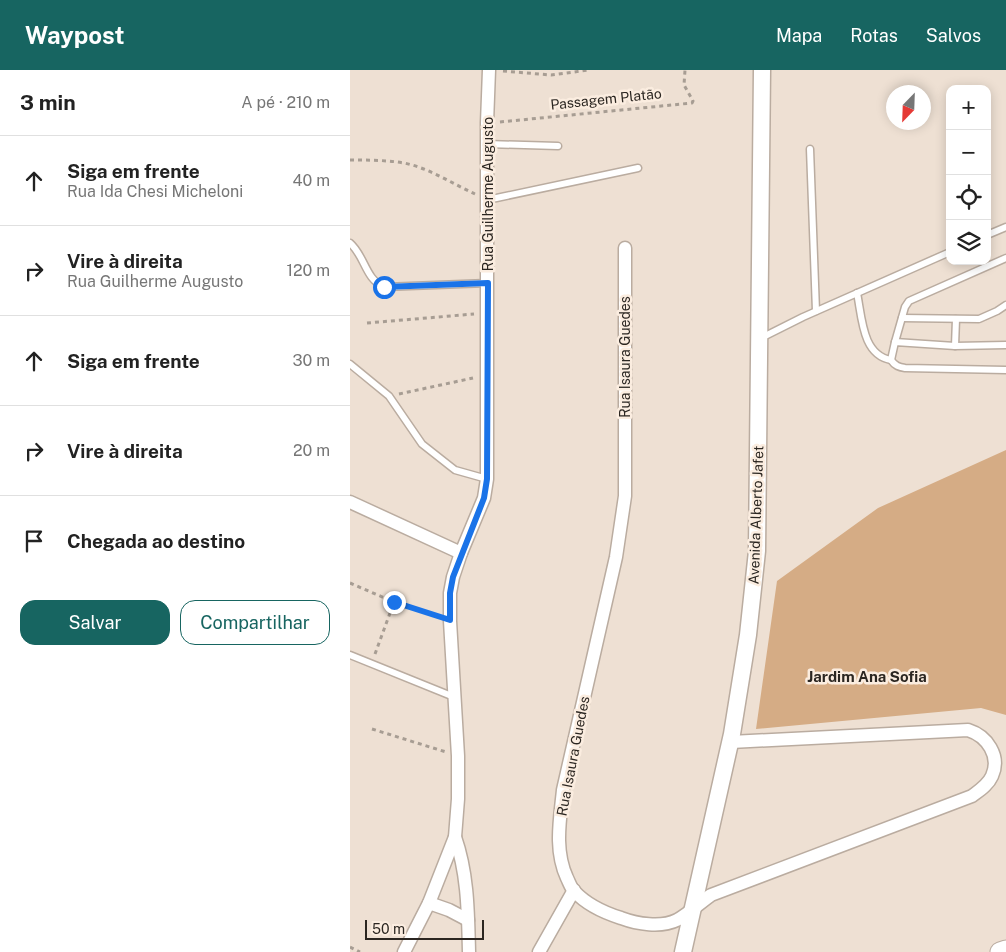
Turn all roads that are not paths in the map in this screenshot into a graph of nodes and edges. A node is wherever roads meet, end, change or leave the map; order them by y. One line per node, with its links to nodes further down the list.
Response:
1 (489, 70): 3 (street, Rua Guilherme Augusto)
2 (762, 70): 20 (street, Avenida Alberto Jafet)
3 (487, 144): 4 (lane); 7 (street, Rua Guilherme Augusto)
4 (558, 146)
5 (810, 149): 17 (lane)
6 (638, 168): 7 (lane)
7 (487, 200): 14 (street, Rua Guilherme Augusto)
8 (1006, 227): 9 (lane)
9 (991, 233)
10 (350, 243): 14 (lane)
11 (625, 248): 34 (street, Rua Isaura Guedes)
12 (946, 254): 15 (lane)
13 (1006, 258): 18 (lane)
14 (488, 283): 27 (street, Rua Guilherme Augusto)
15 (857, 293): 17 (lane); 24 (lane)
16 (1006, 304): 19 (lane)
17 (816, 311): 20 (lane)
18 (902, 318): 19 (lane); 21 (lane)
19 (956, 319): 23 (lane)
20 (760, 339): 32 (street, Avenida Alberto Jafet)
21 (895, 342): 23 (lane); 24 (lane)
22 (1006, 345): 23 (lane)
23 (955, 346)
24 (891, 360): 26 (lane)
25 (350, 364): 27 (lane)
26 (1006, 370)
27 (487, 479): 29 (street, Rua Guilherme Augusto)
28 (350, 502): 29 (street)
29 (461, 554): 31 (street, Rua Guilherme Augusto)
30 (350, 655): 31 (lane)
31 (454, 697): 33 (street, Rua Guilherme Augusto)
32 (731, 742): 36 (street, Avenida Alberto Jafet); 36 (street, Rua Isaura Guedes)
33 (455, 837): 35 (street); 37 (street)
34 (574, 890): 36 (street, Rua Isaura Guedes); 41 (street)
35 (429, 903): 37 (street); 39 (street)
36 (693, 908): 42 (street, Avenida Alberto Jafet)
37 (468, 920): 40 (street)
38 (1006, 950): 43 (main road)
39 (404, 952)
40 (469, 952)
41 (539, 952)
42 (683, 952)
43 (1000, 952)

